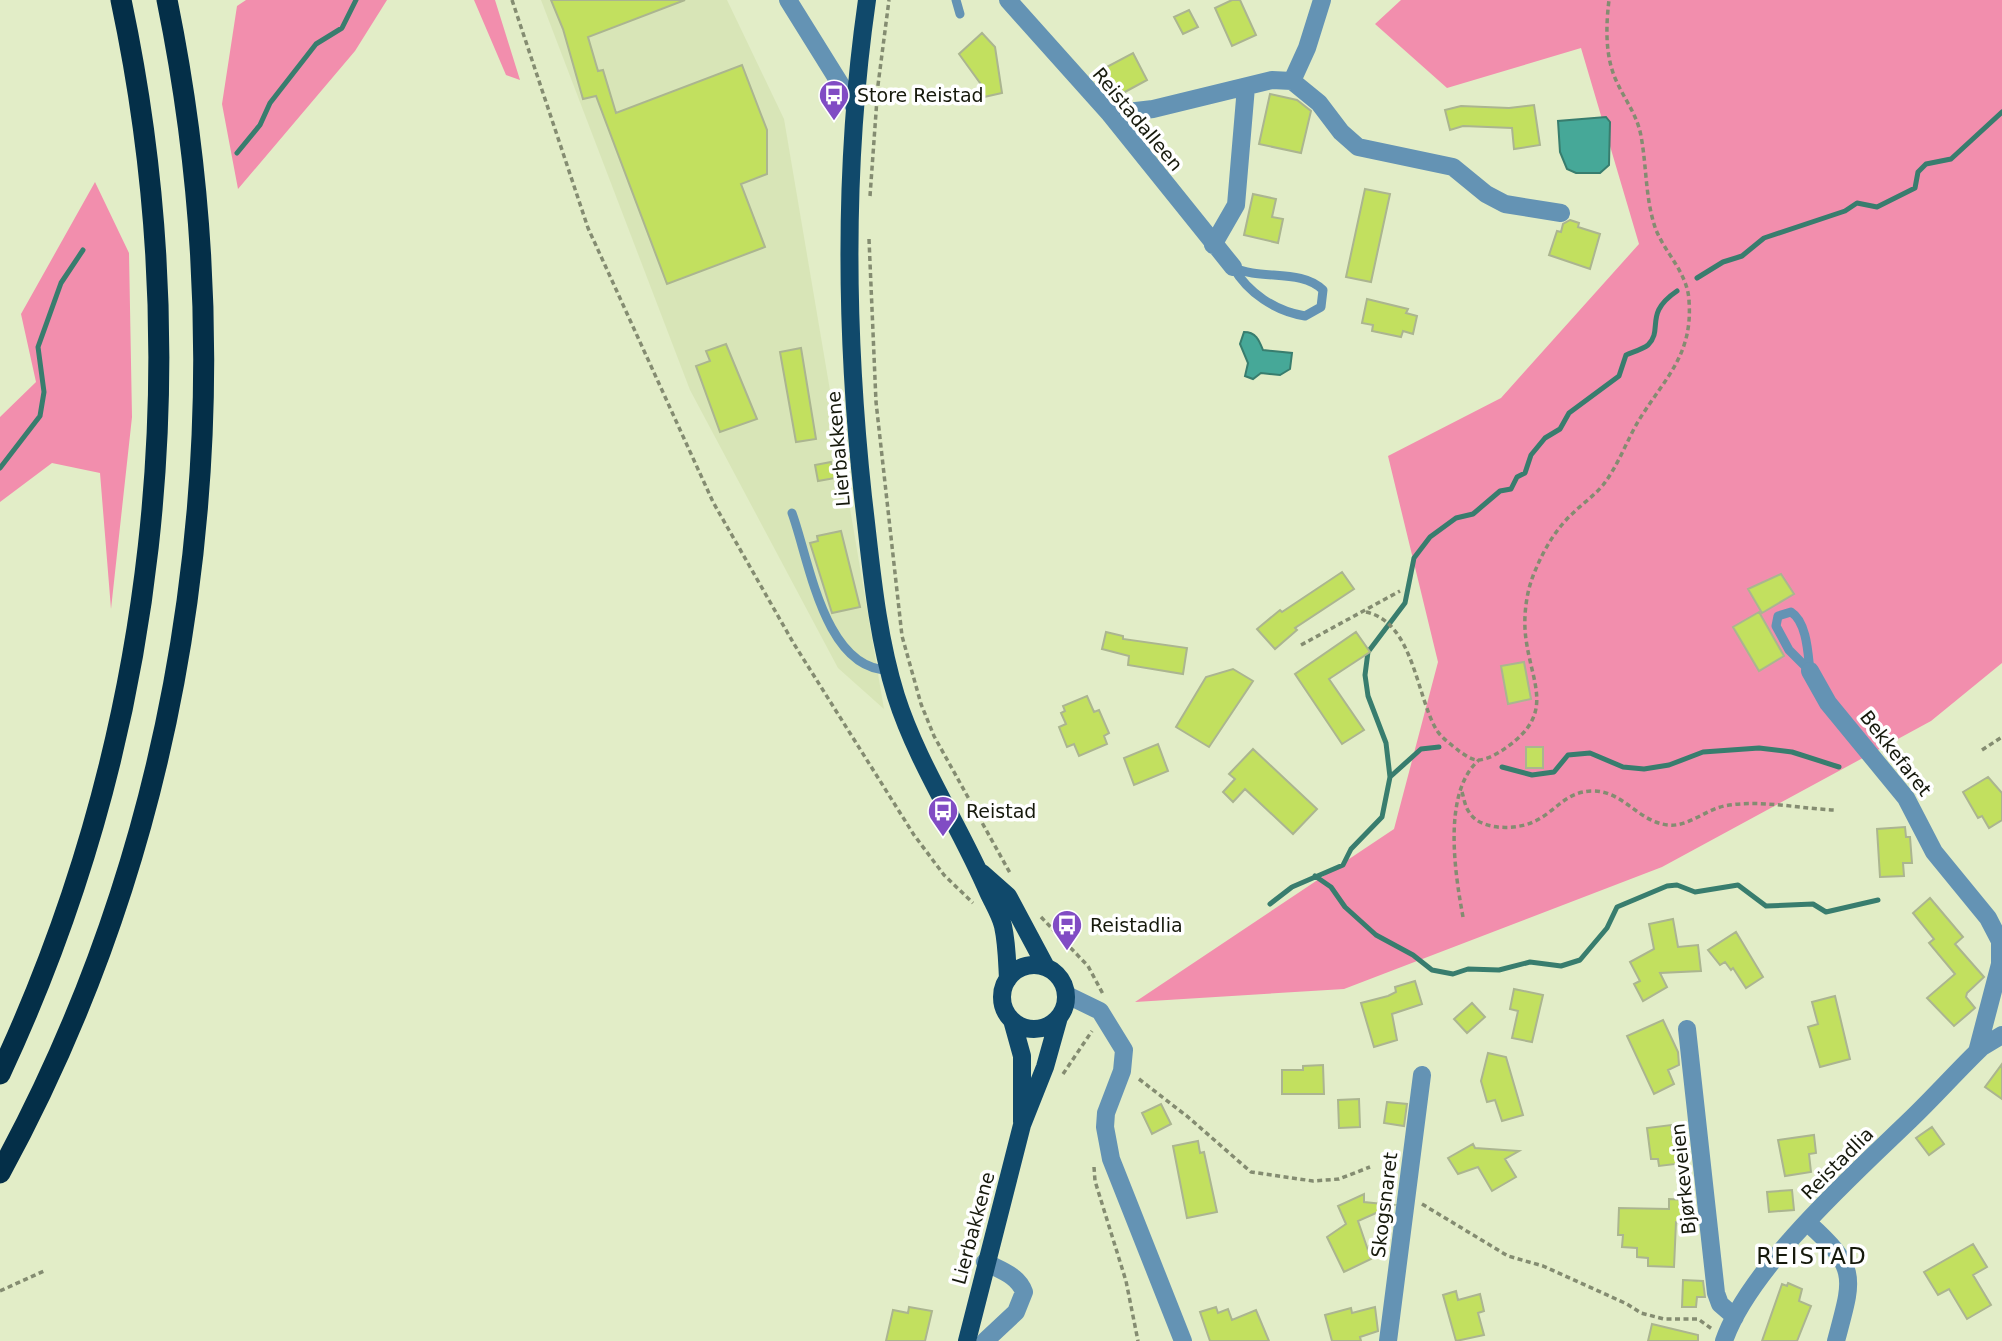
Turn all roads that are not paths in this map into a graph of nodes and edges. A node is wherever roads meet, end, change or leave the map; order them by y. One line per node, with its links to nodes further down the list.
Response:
1 (121, 0): 28 (highway)
2 (167, 0): 31 (highway)
3 (788, 0): 11 (street)
4 (867, 0): 11 (main road, Lierbakkene)
5 (956, 0): 8 (lane)
6 (1008, 0): 12 (street, Reistadalleen)
7 (1322, 0): 9 (street)
8 (960, 14)
9 (1292, 81): 10 (street); 13 (street)
10 (1246, 87): 12 (street); 14 (street)
11 (854, 106): 17 (main road, Lierbakkene)
12 (1110, 114): 14 (street, Reistadalleen)
13 (1561, 213)
14 (1213, 246): 15 (street, Reistadalleen)
15 (1233, 267): 15 (lane, Reistadalleen)
16 (792, 513): 17 (lane)
17 (889, 670): 19 (main road, Lierbakkene)
18 (1810, 671): 18 (lane, Bekkefaret); 27 (street, Bekkefaret)
19 (982, 873): 20 (main road, Lierbakkene); 21 (main road, Lierbakkene)
20 (1046, 967): 21 (main road); 22 (main road)
21 (1007, 979): 24 (main road)
22 (1067, 995): 23 (main road); 38 (street)
23 (1059, 1017): 24 (main road); 30 (main road, Lierbakkene)
24 (1012, 1020): 30 (main road, Lierbakkene)
25 (1687, 1029): 34 (street, Bjørkeveien)
26 (2002, 1035): 27 (street, Reistadlia)
27 (1977, 1052): 32 (street, Reistadlia)
28 (0, 1074)
29 (1422, 1075): 39 (street, Skogsnaret)
30 (1022, 1125): 33 (main road, Lierbakkene)
31 (0, 1173)
32 (1808, 1223): 34 (street, Reistadlia); 40 (street)
33 (985, 1262): 36 (main road, Lierbakkene); 37 (street)
34 (1735, 1317): 35 (street, Reistadlia)
35 (1725, 1339)
36 (967, 1341)
37 (985, 1341)
38 (1183, 1341)
39 (1388, 1341)
40 (1836, 1341)

